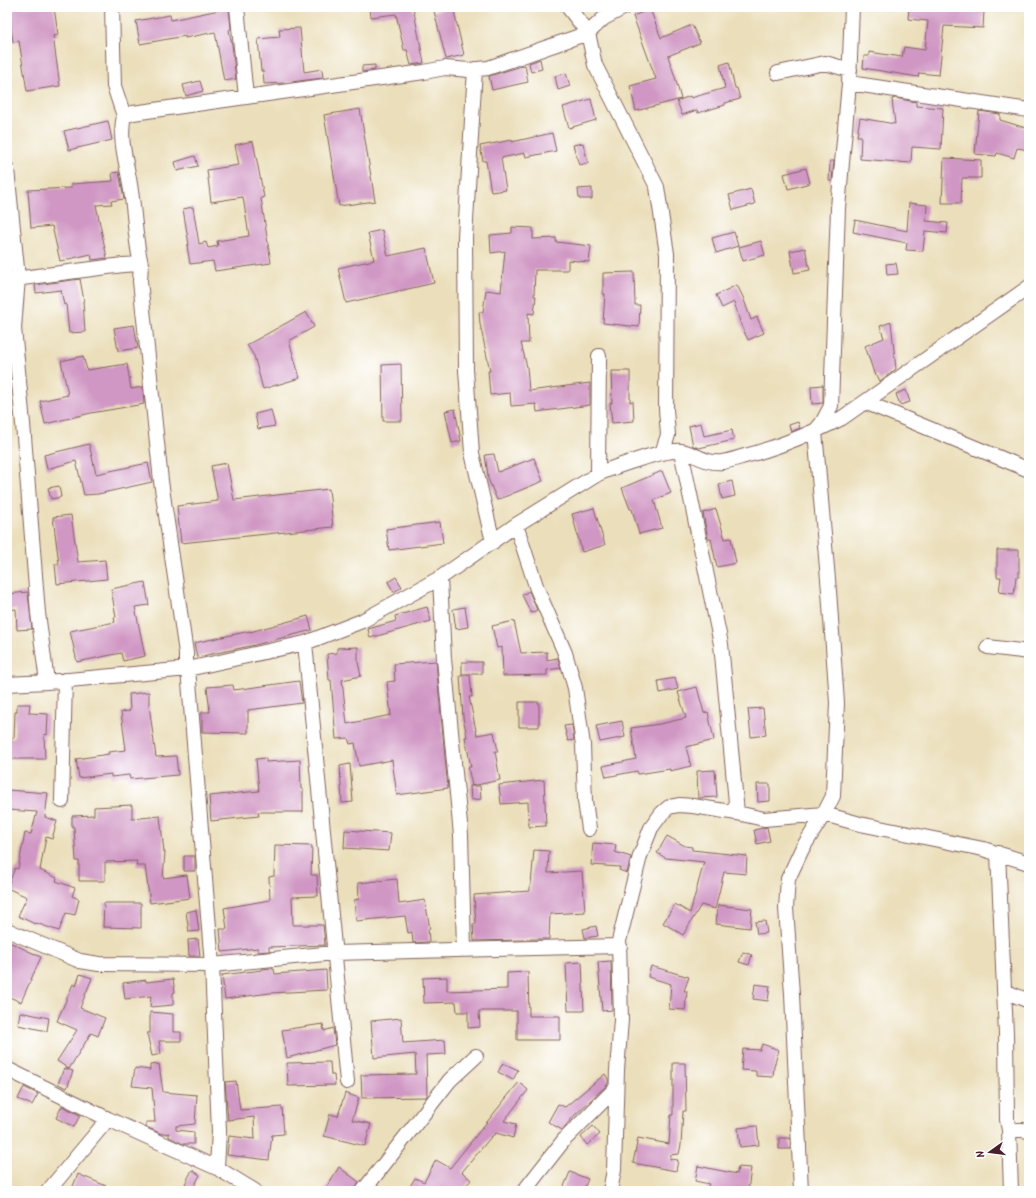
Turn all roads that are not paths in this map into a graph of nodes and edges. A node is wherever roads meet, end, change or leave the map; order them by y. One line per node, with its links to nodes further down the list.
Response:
1 (112, 7): 12 (street)
2 (237, 7): 10 (street)
3 (568, 7): 6 (street)
4 (625, 7): 6 (street)
5 (852, 7): 9 (street)
6 (588, 33): 7 (street); 21 (street)
7 (475, 69): 10 (street); 25 (street)
8 (778, 74): 9 (street)
9 (849, 76): 11 (street); 19 (street)
10 (246, 97): 12 (street)
11 (1029, 110)
12 (124, 116): 14 (street)
13 (7, 168): 15 (street)
14 (141, 264): 15 (street); 30 (street)
15 (12, 279): 32 (street)
16 (1029, 287): 18 (street)
17 (599, 356): 23 (street)
18 (865, 402): 19 (street); 22 (street)
19 (815, 432): 20 (street); 36 (street)
20 (681, 451): 21 (street); 35 (street)
21 (662, 453): 23 (street)
22 (1029, 470)
23 (598, 474): 24 (street)
24 (516, 525): 25 (street); 37 (street)
25 (493, 542): 26 (street)
26 (440, 578): 27 (street); 42 (street)
27 (305, 643): 30 (street); 43 (street)
28 (988, 647): 29 (street)
29 (1029, 652)
30 (188, 669): 31 (street); 44 (street)
31 (65, 680): 32 (street); 34 (street)
32 (48, 682): 33 (street)
33 (7, 684)
34 (62, 800)
35 (737, 813): 36 (street); 41 (street)
36 (824, 814): 38 (street); 60 (street)
37 (588, 829)
38 (998, 853): 39 (street); 45 (street)
39 (1029, 863)
40 (7, 930): 44 (street)
41 (620, 946): 42 (street); 50 (street)
42 (464, 950): 43 (street)
43 (334, 953): 44 (street); 49 (street)
44 (212, 965): 54 (street)
45 (1004, 991): 46 (street); 52 (street)
46 (1029, 1001)
47 (476, 1056): 57 (street)
48 (7, 1069): 51 (street)
49 (347, 1082)
50 (616, 1088): 58 (street); 59 (street)
51 (108, 1119): 54 (street); 55 (street)
52 (1009, 1130): 53 (street); 61 (street)
53 (1029, 1131)
54 (216, 1168): 56 (street)
55 (48, 1191)
56 (255, 1191)
57 (363, 1191)
58 (524, 1191)
59 (610, 1191)
60 (801, 1191)
61 (1011, 1191)

